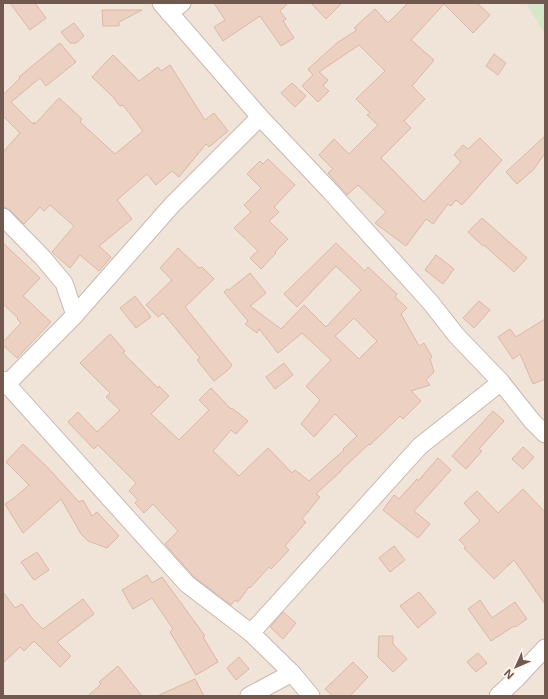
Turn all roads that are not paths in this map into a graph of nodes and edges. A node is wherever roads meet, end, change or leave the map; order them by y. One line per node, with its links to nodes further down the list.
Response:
1 (170, 6): 2 (street)
2 (260, 117): 4 (street); 6 (street)
3 (3, 217): 4 (street)
4 (75, 315): 5 (street)
5 (5, 382): 8 (street)
6 (501, 382): 7 (street); 8 (street)
7 (545, 434)
8 (251, 633): 10 (street)
9 (545, 648): 13 (street)
10 (292, 673): 11 (street); 12 (street)
11 (249, 696)
12 (311, 696)
13 (498, 696)

